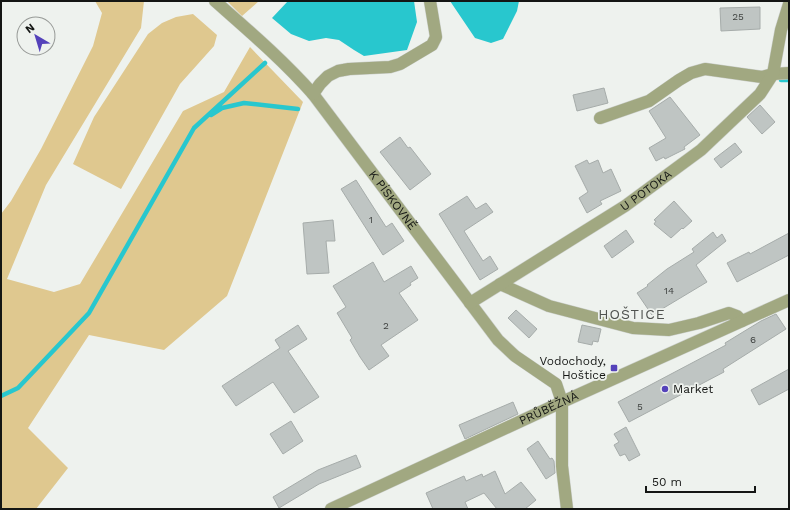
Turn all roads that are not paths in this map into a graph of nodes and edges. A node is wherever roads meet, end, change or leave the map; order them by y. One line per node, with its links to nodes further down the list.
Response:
1 (215, 1): 6 (street, K PÍSKOVNĚ)
2 (430, 1): 6 (street)
3 (789, 4): 5 (street)
4 (789, 73): 5 (street)
5 (773, 74): 7 (street); 8 (street, U POTOKA)
6 (312, 94): 10 (street, K PÍSKOVNĚ)
7 (600, 118)
8 (500, 284): 10 (street, U POTOKA); 11 (street)
9 (789, 300): 11 (street, PRŮBĚŽNÁ)
10 (470, 303): 12 (street, K PÍSKOVNĚ)
11 (742, 321): 12 (street, PRŮBĚŽNÁ)
12 (562, 402): 13 (street, PRŮBĚŽNÁ); 14 (street)
13 (331, 509)
14 (567, 509)

